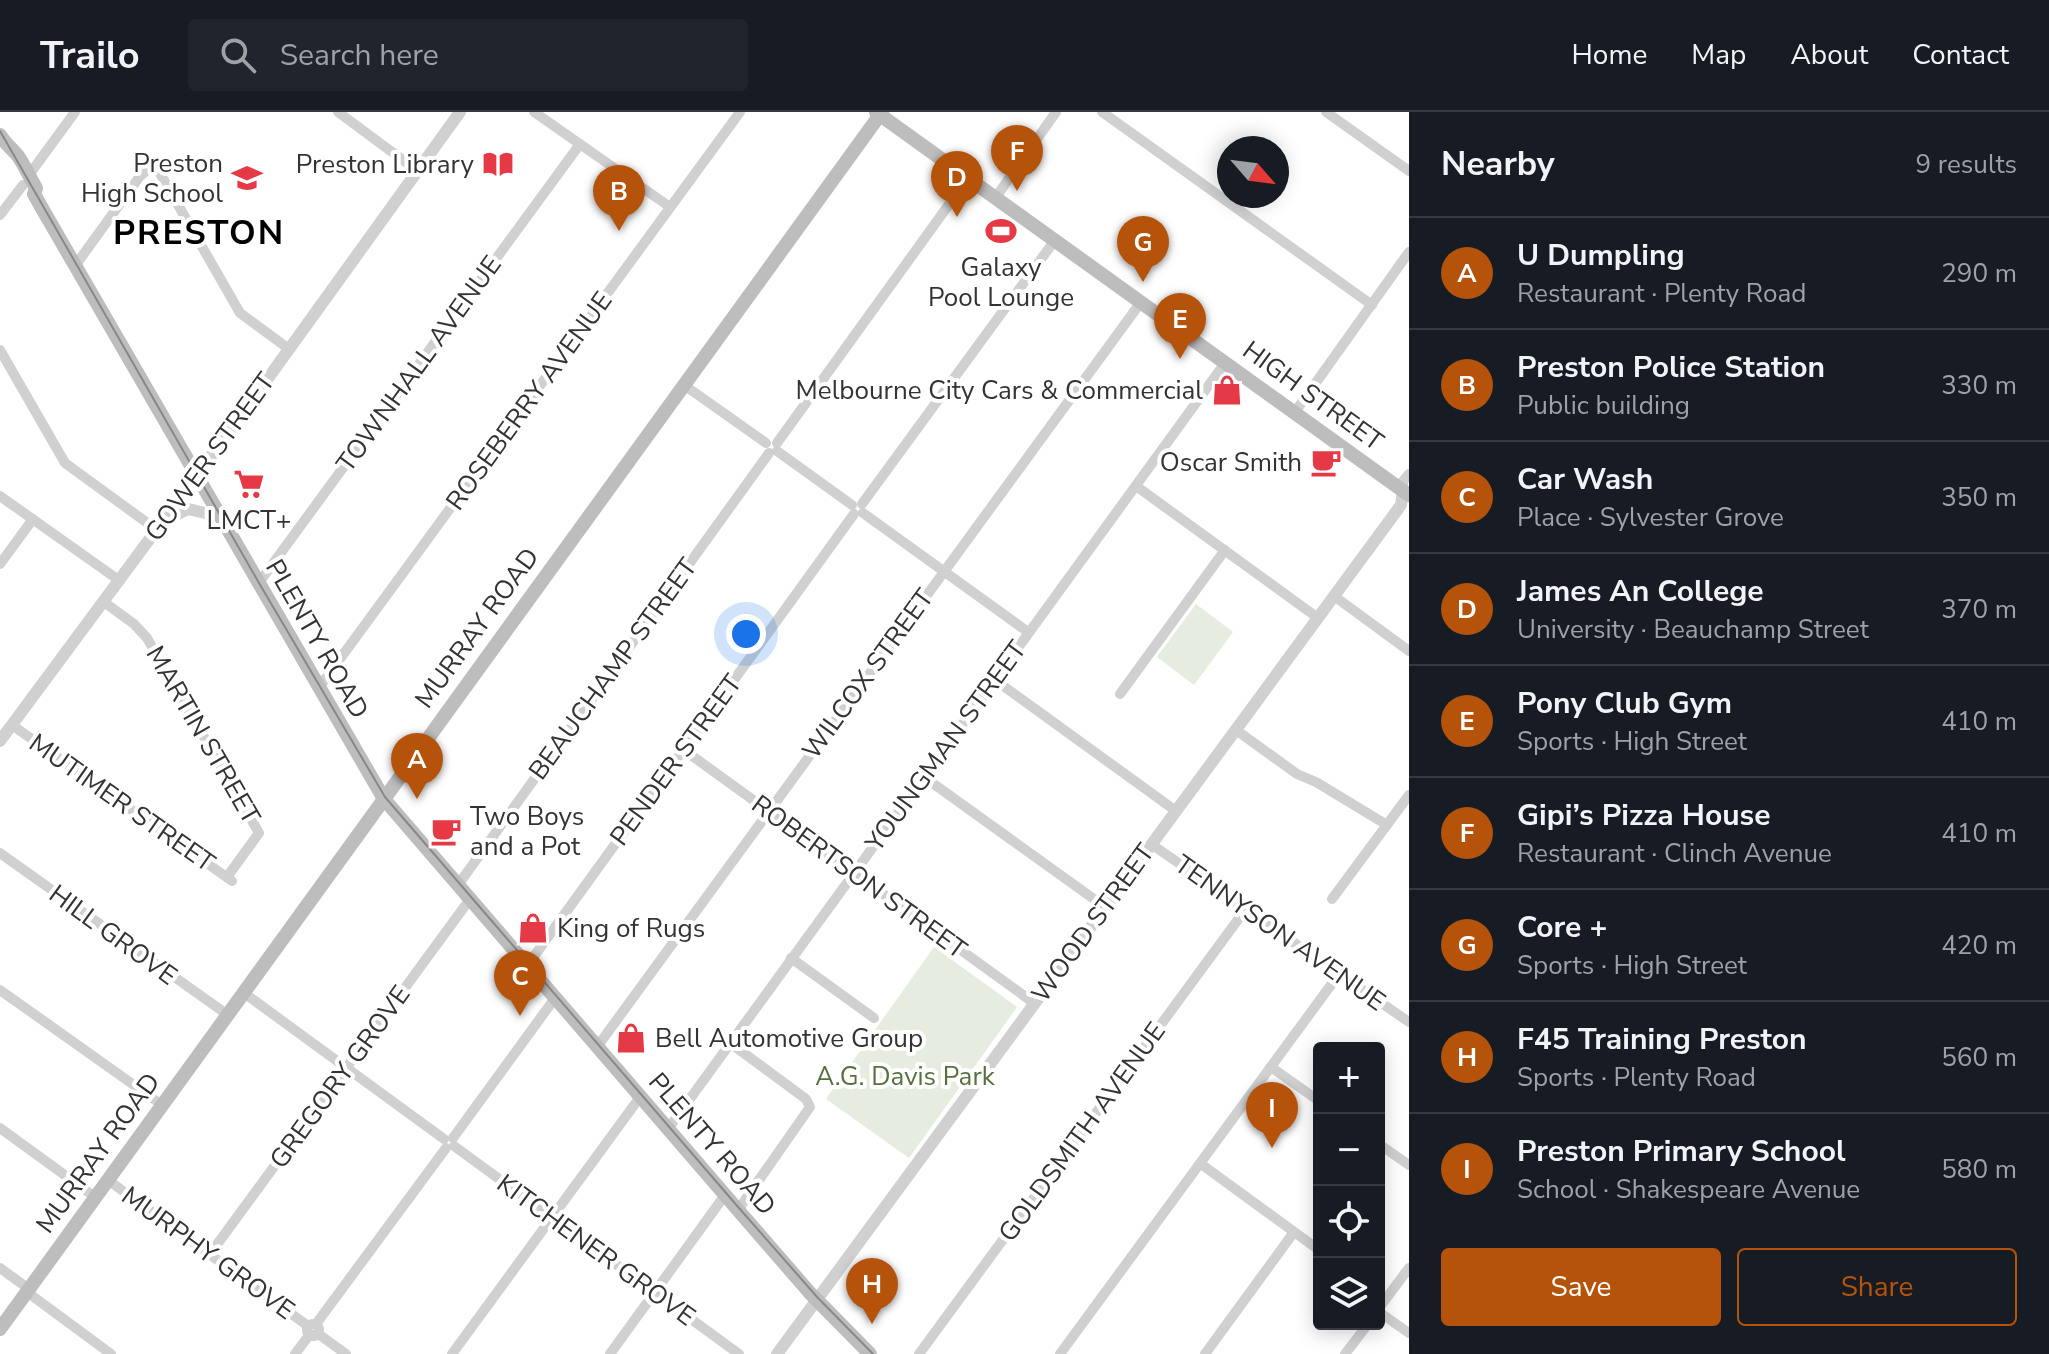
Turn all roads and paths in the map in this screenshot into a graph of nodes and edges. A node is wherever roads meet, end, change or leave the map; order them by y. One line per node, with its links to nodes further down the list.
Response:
1 (75, 112): 16 (street)
2 (338, 112): 14 (street)
3 (460, 112): 14 (street, GOWER STREET)
4 (467, 112): 14 (street, GOWER STREET)
5 (534, 112): 12 (street)
6 (740, 112): 18 (street, ROSEBERRY AVENUE)
7 (1056, 112): 17 (street)
8 (1102, 112): 24 (street)
9 (1326, 112): 13 (street)
10 (880, 113): 15 (main road, HIGH STREET); 28 (main road, MURRAY ROAD)
11 (0, 135): 16 (main road, PLENTY ROAD)
12 (580, 144): 18 (street); 44 (street, TOWNHALL AVENUE)
13 (1409, 171)
14 (419, 172): 25 (street, GOWER STREET)
15 (968, 178): 17 (main road, HIGH STREET); 30 (street, BEAUCHAMP STREET)
16 (29, 185): 19 (street); 22 (main road, PLENTY ROAD)
17 (996, 197): 20 (main road, HIGH STREET)
18 (670, 207): 51 (street, ROSEBERRY AVENUE)
19 (0, 215)
20 (1055, 240): 23 (main road, HIGH STREET); 36 (street, PENDER STREET)
21 (1409, 252): 24 (street)
22 (75, 266): 25 (street); 32 (main road, PLENTY ROAD)
23 (1141, 302): 27 (main road, HIGH STREET); 42 (street, WILCOX STREET)
24 (1372, 305): 29 (street)
25 (289, 349): 32 (street, GOWER STREET)
26 (0, 350): 39 (street)
27 (1225, 363): 29 (main road, HIGH STREET); 33 (street, YOUNGMAN STREET)
28 (684, 385): 30 (street); 59 (main road, MURRAY ROAD)
29 (1295, 412): 34 (main road, HIGH STREET)
30 (772, 447): 36 (street); 67 (street, BEAUCHAMP STREET)
31 (1409, 474): 34 (street)
32 (196, 477): 37 (main road, PLENTY ROAD); 39 (street, GOWER STREET)
33 (1136, 486): 40 (street); 48 (street, YOUNGMAN STREET)
34 (1406, 493): 45 (street, WOOD STREET)
35 (0, 496): 38 (street)
36 (858, 509): 42 (street); 56 (street, PENDER STREET)
37 (218, 516): 39 (street); 44 (main road, PLENTY ROAD)
38 (33, 519): 41 (street); 43 (street)
39 (160, 526): 43 (street, GOWER STREET)
40 (1225, 550): 47 (street); 52 (street)
41 (0, 564)
42 (943, 571): 48 (street); 60 (street, WILCOX STREET)
43 (120, 581): 46 (street, GOWER STREET)
44 (258, 584): 51 (main road, PLENTY ROAD)
45 (1334, 596): 47 (street, WOOD STREET); 49 (street)
46 (104, 602): 53 (street, GOWER STREET); 66 (street, MARTIN STREET)
47 (1318, 618): 54 (street, WOOD STREET)
48 (1028, 632): 50 (street, YOUNGMAN STREET)
49 (1409, 651)
50 (995, 680): 57 (street, YOUNGMAN STREET); 61 (street)
51 (318, 689): 59 (main road, PLENTY ROAD)
52 (1120, 694)
53 (12, 725): 55 (street, GOWER STREET); 66 (street, MUTIMER STREET)
54 (1236, 730): 61 (street, WOOD STREET); 62 (street)
55 (0, 741)
56 (684, 750): 60 (street, ROBERTSON STREET); 73 (street, PENDER STREET)
57 (924, 777): 65 (street, YOUNGMAN STREET); 70 (street)
58 (1409, 795): 62 (street)
59 (384, 799): 67 (main road, PLENTY ROAD); 76 (main road, MURRAY ROAD)
60 (769, 811): 65 (street, ROBERTSON STREET); 83 (street, WILCOX STREET)
61 (1176, 811): 63 (street, WOOD STREET)
62 (1387, 825): 69 (street)
63 (1151, 844): 70 (street, WOOD STREET); 71 (street, TENNYSON AVENUE)
64 (0, 853): 79 (street, HILL GROVE)
65 (853, 874): 72 (street, YOUNGMAN STREET); 78 (street, ROBERTSON STREET)
66 (229, 879)
67 (458, 885): 68 (main road, PLENTY ROAD)
68 (470, 899): 73 (main road, PLENTY ROAD); 85 (street, GREGORY GROVE)
69 (1332, 899)
70 (1105, 907): 78 (street, WOOD STREET)
71 (1245, 910): 74 (street, TENNYSON AVENUE); 122 (street, GOLDSMITH AVENUE)
72 (791, 958): 80 (street); 82 (street, YOUNGMAN STREET)
73 (527, 966): 77 (main road, PLENTY ROAD)
74 (1339, 974): 81 (street, TENNYSON AVENUE); 84 (street)
75 (0, 990): 88 (street)
76 (244, 993): 79 (main road, MURRAY ROAD); 85 (street, KITCHENER GROVE)
77 (555, 998): 83 (main road, PLENTY ROAD); 91 (street)
78 (1034, 1003): 108 (street, WOOD STREET)
79 (228, 1015): 88 (main road, MURRAY ROAD)
80 (874, 1018)
81 (1409, 1022)
82 (730, 1043): 90 (street, YOUNGMAN STREET); 98 (street)
83 (597, 1047): 86 (main road, PLENTY ROAD)
84 (1271, 1067): 87 (street); 93 (street)
85 (346, 1068): 91 (street, KITCHENER GROVE); 102 (street, GREGORY GROVE)
86 (640, 1097): 90 (main road, PLENTY ROAD); 99 (street)
87 (1313, 1097)
88 (162, 1105): 95 (main road, MURRAY ROAD)
89 (0, 1128): 97 (street)
90 (668, 1129): 96 (main road, PLENTY ROAD)
91 (449, 1143): 99 (street, KITCHENER GROVE); 111 (street)
92 (1385, 1148): 94 (street)
93 (1201, 1164): 100 (street); 123 (street)
94 (1409, 1165)
95 (108, 1180): 97 (main road, MURRAY ROAD); 102 (street, MURPHY GROVE)
96 (725, 1195): 98 (main road, PLENTY ROAD); 107 (street)
97 (95, 1197): 105 (main road, MURRAY ROAD)
98 (738, 1210): 108 (main road, PLENTY ROAD)
99 (552, 1218): 107 (street, KITCHENER GROVE); 117 (street)
100 (1294, 1232): 101 (street); 124 (street)
101 (1313, 1246)
102 (210, 1254): 111 (street, MURPHY GROVE)
103 (0, 1268): 105 (street)
104 (1409, 1268): 106 (street)
105 (28, 1290): 110 (main road, MURRAY ROAD); 114 (street)
106 (1385, 1292)
107 (654, 1293): 118 (street); 119 (street, KITCHENER GROVE)
108 (817, 1299): 120 (street, WOOD STREET); 121 (main road, PLENTY ROAD)
109 (1385, 1315): 113 (street)
110 (0, 1329)
111 (313, 1330): 115 (street); 116 (street, MURPHY GROVE)
112 (1363, 1330): 125 (street)
113 (1409, 1333)
114 (111, 1354)
115 (295, 1354)
116 (346, 1354)
117 (452, 1354)
118 (610, 1354)
119 (739, 1354)
120 (777, 1354)
121 (870, 1354)
122 (919, 1354)
123 (1060, 1354)
124 (1205, 1354)
125 (1345, 1354)

